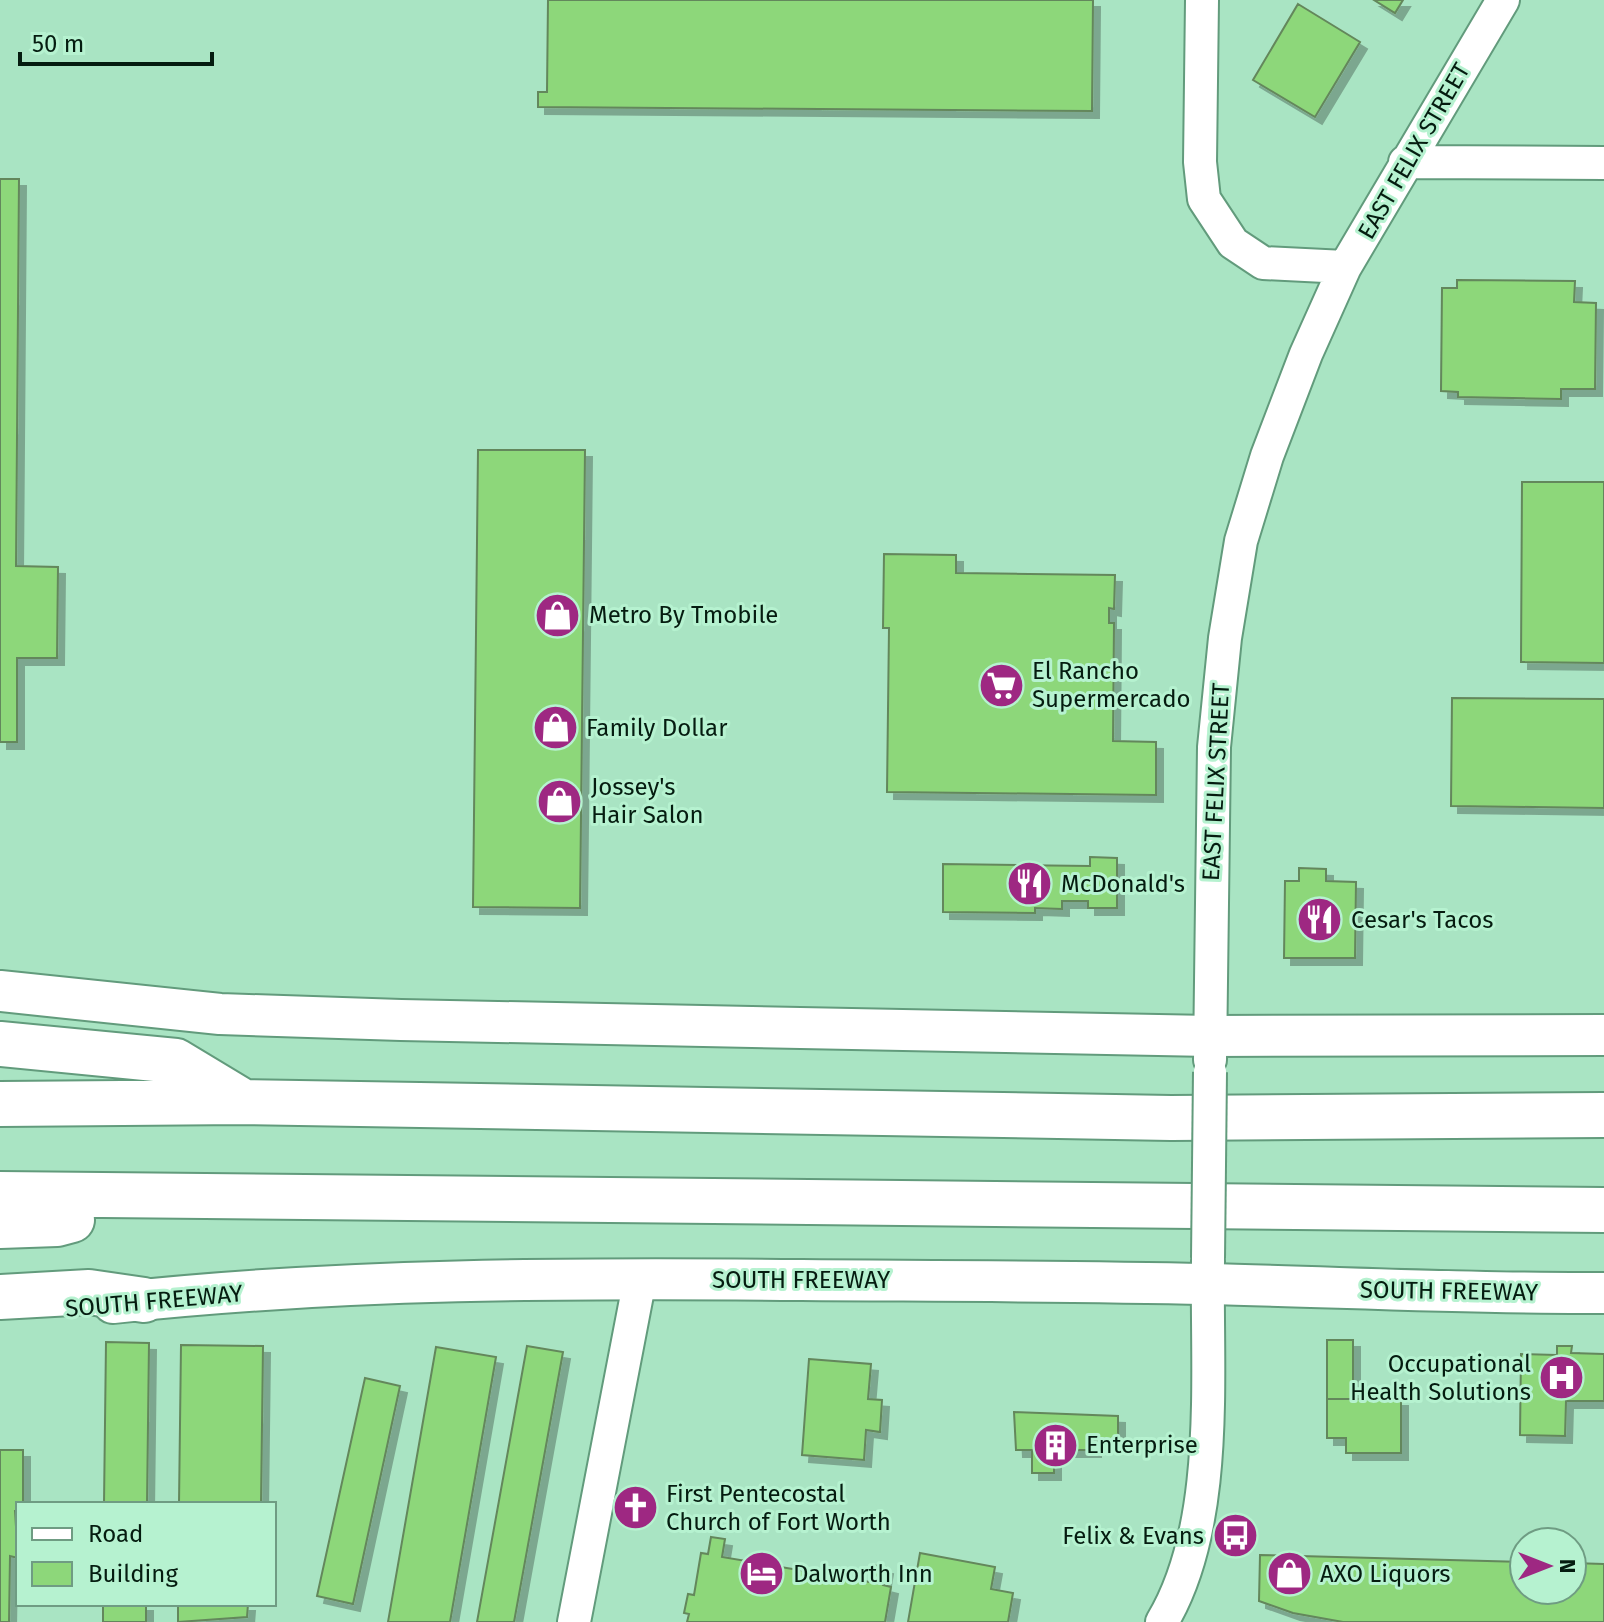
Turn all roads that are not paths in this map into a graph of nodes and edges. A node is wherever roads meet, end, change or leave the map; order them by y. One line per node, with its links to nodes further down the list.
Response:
1 (1202, 0): 5 (street)
2 (1503, 0): 3 (street, EAST FELIX STREET)
3 (1405, 162): 4 (street); 5 (street, EAST FELIX STREET)
4 (1604, 163)
5 (1345, 267): 9 (street, EAST FELIX STREET)
6 (0, 991): 9 (main road)
7 (1604, 1035): 9 (main road)
8 (0, 1044): 10 (highway)
9 (1210, 1054): 17 (street, EAST FELIX STREET, bridge)
10 (244, 1102): 11 (highway); 12 (highway)
11 (0, 1104)
12 (1604, 1115)
13 (0, 1194): 14 (highway)
14 (155, 1197): 15 (highway); 16 (highway)
15 (1591, 1215)
16 (0, 1226)
17 (1208, 1271): 18 (main road, SOUTH FREEWAY); 19 (main road, SOUTH FREEWAY); 23 (street, EAST FELIX STREET)
18 (640, 1279): 21 (main road, SOUTH FREEWAY); 24 (street)
19 (1604, 1293)
20 (0, 1297): 21 (highway)
21 (144, 1300): 22 (main road, SOUTH FREEWAY)
22 (0, 1315)
23 (1171, 1619)
24 (574, 1622)

